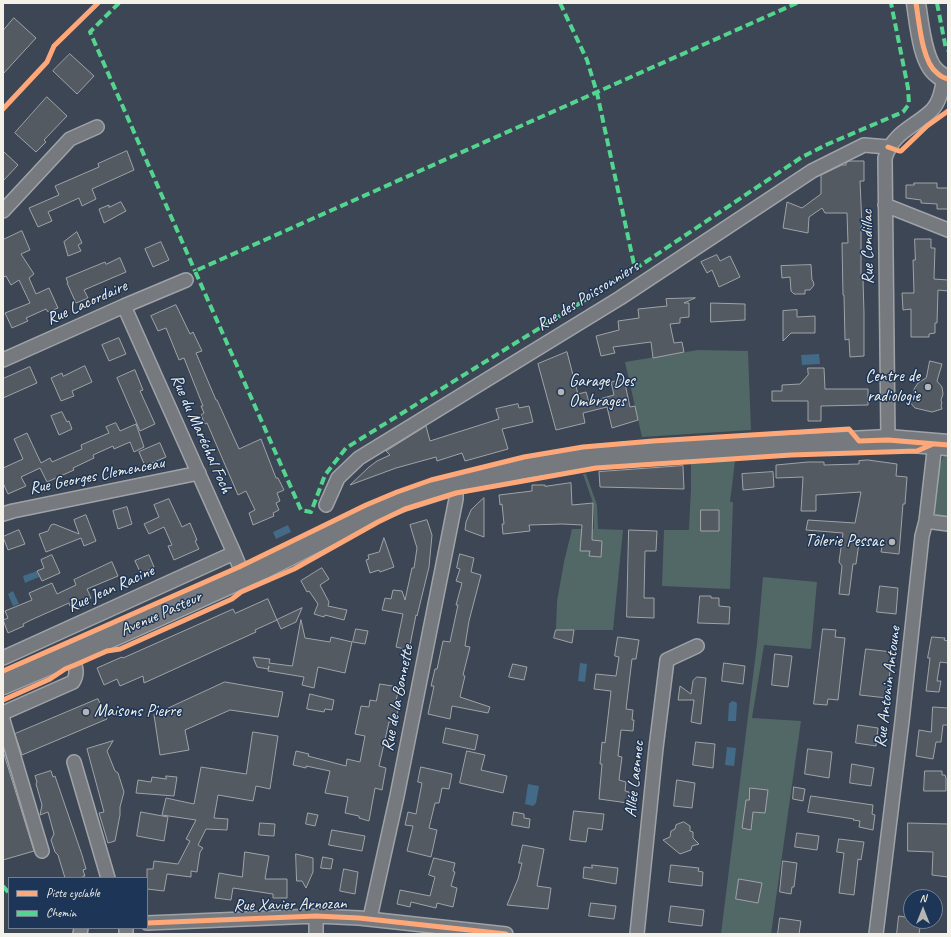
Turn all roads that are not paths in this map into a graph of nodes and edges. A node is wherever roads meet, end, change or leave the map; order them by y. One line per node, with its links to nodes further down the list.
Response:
1 (916, 3): 2 (main road)
2 (946, 78): 4 (street)
3 (97, 128): 6 (street)
4 (888, 147): 5 (street, Rue Condillac); 15 (street, Rue des Poissonniers)
5 (885, 205): 7 (street); 11 (street, Rue Condillac)
6 (3, 211)
7 (948, 230)
8 (186, 280): 9 (street, Rue Lacordaire)
9 (124, 306): 10 (street, Rue Lacordaire); 13 (street, Rue du Maréchal Foch)
10 (3, 360)
11 (888, 440): 12 (main road, Avenue Pasteur); 14 (main road, Avenue Pasteur)
12 (942, 444): 17 (street, Rue Antonin Antoune)
13 (199, 473): 16 (street, Rue Georges Clemenceau); 19 (street, Rue du Maréchal Foch)
14 (456, 484): 20 (main road, Avenue Pasteur); 31 (street, Rue de la Bonnette)
15 (326, 505)
16 (3, 514)
17 (926, 521): 18 (street); 37 (street, Rue Antonin Antoune)
18 (948, 524)
19 (234, 553): 20 (street, Rue du Maréchal Foch); 23 (street, Rue Jean Racine)
20 (244, 577): 22 (main road, Avenue Pasteur)
21 (697, 646): 36 (street, Allée Laennec)
22 (71, 655): 24 (main road, Avenue Pasteur); 25 (street)
23 (3, 658)
24 (3, 684)
25 (3, 713)
26 (3, 720): 28 (street)
27 (74, 762): 29 (street)
28 (42, 851)
29 (108, 877)
30 (316, 916): 31 (street, Rue Xavier Arnozan); 32 (street, Rue Xavier Arnozan); 34 (street)
31 (370, 918): 33 (street, Rue Xavier Arnozan)
32 (148, 923)
33 (477, 933): 35 (street, Rue Xavier Arnozan)
34 (316, 934)
35 (506, 934)
36 (636, 934)
37 (876, 934)

